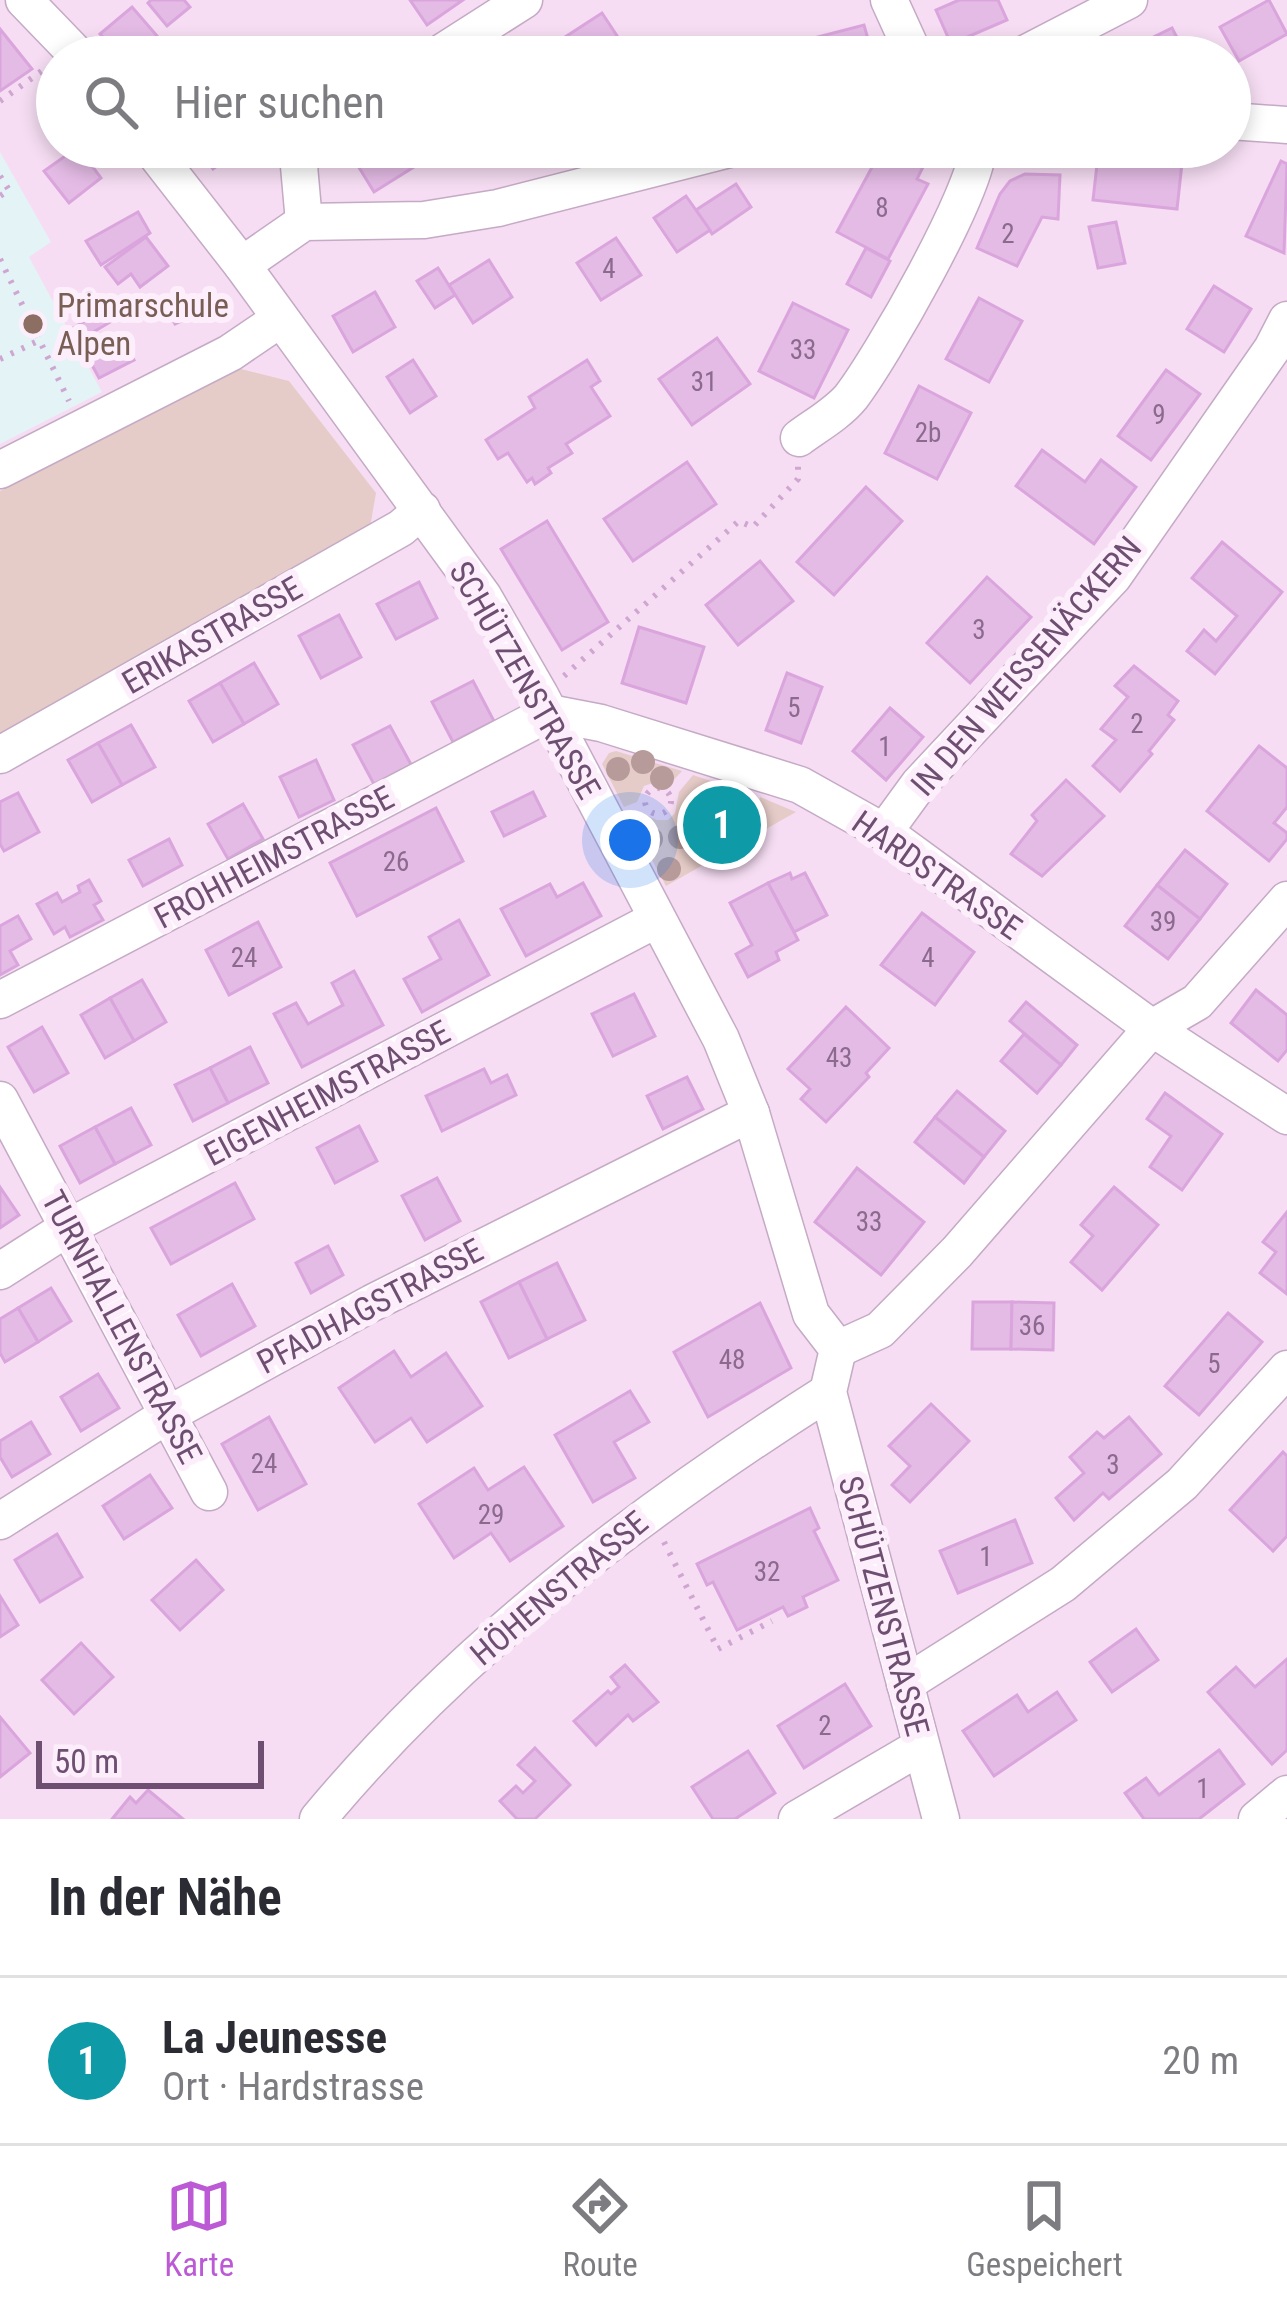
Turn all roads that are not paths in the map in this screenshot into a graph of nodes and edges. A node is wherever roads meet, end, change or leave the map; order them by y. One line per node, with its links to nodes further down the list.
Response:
1 (524, 0): 6 (street)
2 (889, 0): 7 (street)
3 (1129, 0): 8 (street)
4 (29, 2): 5 (street)
5 (60, 36)
6 (468, 36)
7 (905, 36)
8 (1060, 36)
9 (1251, 122): 10 (street)
10 (1287, 124)
11 (165, 168): 16 (street, SCHÜTZENSTRASSE)
12 (299, 168): 15 (street)
13 (655, 168): 15 (street)
14 (972, 168): 19 (street)
15 (304, 222): 16 (street)
16 (242, 266): 17 (street, SCHÜTZENSTRASSE)
17 (280, 319): 20 (street); 21 (street, SCHÜTZENSTRASSE)
18 (1287, 320): 24 (street, IN DEN WEISSENÄCKERN)
19 (799, 438)
20 (0, 470)
21 (422, 510): 22 (street, SCHÜTZENSTRASSE); 23 (street, ERIKASTRASSE)
22 (553, 698): 24 (street, HARDSTRASSE); 26 (street, SCHÜTZENSTRASSE); 27 (street, FROHHEIMSTRASSE)
23 (0, 755)
24 (884, 832): 28 (street, HARDSTRASSE)
25 (1287, 900): 28 (street)
26 (657, 920): 30 (street, SCHÜTZENSTRASSE); 32 (street, EIGENHEIMSTRASSE)
27 (0, 1000)
28 (1152, 1028): 31 (street, HARDSTRASSE); 34 (street)
29 (0, 1100): 32 (street, TURNHALLENSTRASSE)
30 (751, 1113): 34 (street, SCHÜTZENSTRASSE); 37 (street, PFADHAGSTRASSE)
31 (1287, 1116)
32 (69, 1227): 33 (street, EIGENHEIMSTRASSE); 37 (street, TURNHALLENSTRASSE)
33 (0, 1271)
34 (838, 1349): 36 (street, SCHÜTZENSTRASSE)
35 (1287, 1370): 40 (street)
36 (829, 1392): 40 (street, SCHÜTZENSTRASSE); 43 (street, HÖHENSTRASSE)
37 (169, 1414): 38 (street, TURNHALLENSTRASSE); 39 (street, PFADHAGSTRASSE)
38 (209, 1492)
39 (0, 1521)
40 (905, 1684): 41 (street, SCHÜTZENSTRASSE)
41 (920, 1747): 44 (street); 45 (street, SCHÜTZENSTRASSE)
42 (1287, 1794): 46 (street)
43 (318, 1819)
44 (797, 1819)
45 (940, 1819)
46 (1257, 1819)

